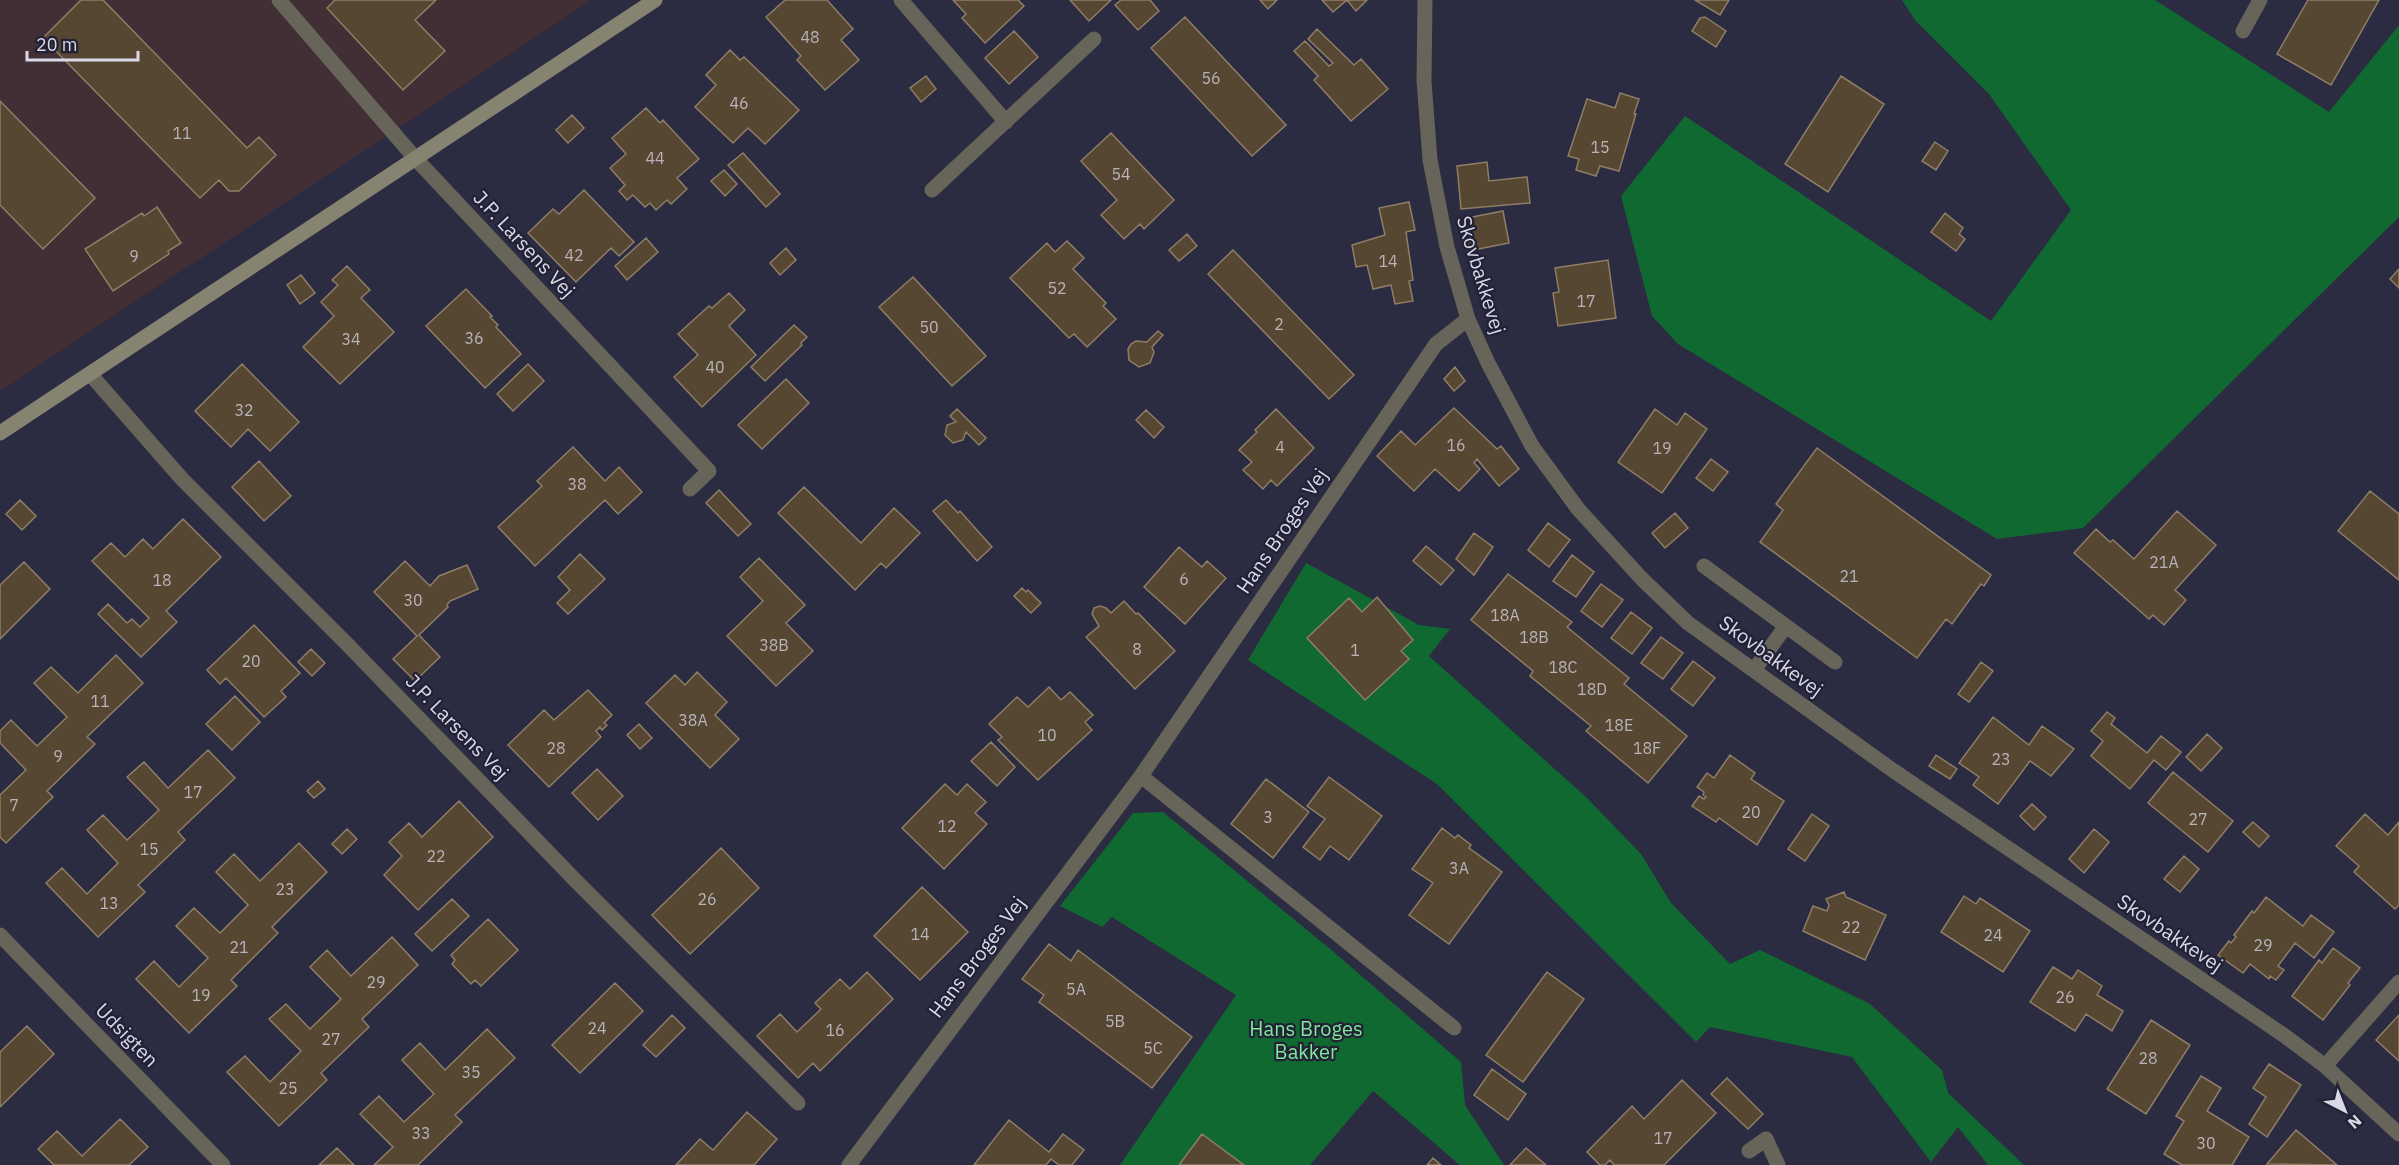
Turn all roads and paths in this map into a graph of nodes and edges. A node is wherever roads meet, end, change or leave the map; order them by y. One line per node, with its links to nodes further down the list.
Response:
1 (279, 0): 9 (street, J.P. Larsens Vej)
2 (655, 0): 9 (street)
3 (901, 0): 8 (street)
4 (1425, 0): 11 (street, Skovbakkevej)
5 (2260, 0): 6 (street)
6 (2243, 31)
7 (1094, 39): 8 (street)
8 (1006, 122): 10 (street)
9 (415, 158): 12 (street); 14 (street, J.P. Larsens Vej)
10 (932, 190)
11 (1468, 319): 18 (street, Skovbakkevej); 19 (street, Hans Broges Vej)
12 (91, 375): 13 (street); 24 (street, J.P. Larsens Vej)
13 (0, 434)
14 (690, 489)
15 (1704, 566): 16 (street)
16 (1786, 626): 17 (street); 18 (street)
17 (1835, 662)
18 (1754, 670): 23 (street, Skovbakkevej)
19 (1141, 776): 22 (street); 28 (street, Hans Broges Vej)
20 (0, 935): 27 (street, Udsigten)
21 (2399, 982): 23 (street)
22 (1454, 1028)
23 (2325, 1066): 25 (street, Skovbakkevej)
24 (798, 1103)
25 (2399, 1134)
26 (1749, 1151): 29 (street)
27 (224, 1165)
28 (849, 1165)
29 (1778, 1165)

